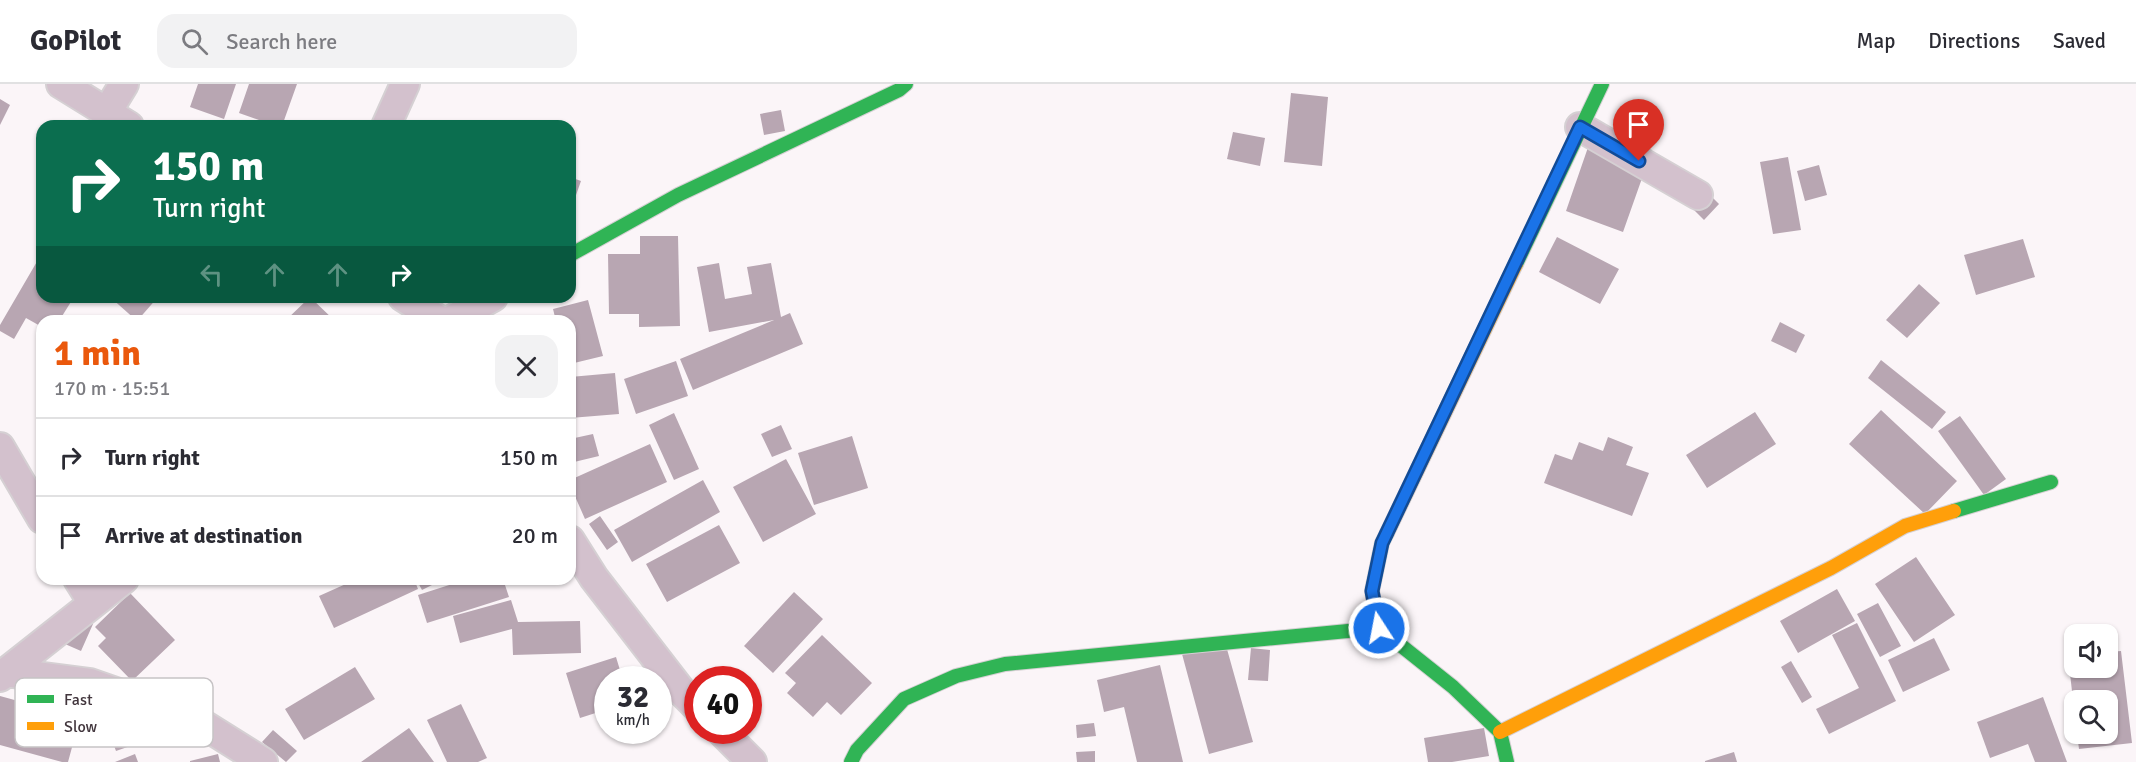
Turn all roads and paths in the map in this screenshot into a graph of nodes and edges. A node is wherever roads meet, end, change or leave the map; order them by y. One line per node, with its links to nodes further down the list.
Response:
1 (61, 84): 6 (street)
2 (124, 84): 6 (street)
3 (405, 84): 7 (street)
4 (906, 84): 10 (street)
5 (1602, 84): 8 (street)
6 (118, 119)
7 (389, 120)
8 (1580, 127): 9 (street); 21 (street)
9 (1698, 195)
10 (576, 252)
11 (412, 303): 13 (street)
12 (482, 303): 14 (street)
13 (432, 315)
14 (460, 315)
15 (0, 447): 17 (street)
16 (2051, 482): 26 (street)
17 (36, 509)
18 (576, 550): 24 (street)
19 (104, 585): 20 (street)
20 (85, 591): 22 (street)
21 (1379, 628): 26 (street); 30 (street)
22 (3, 674): 23 (street)
23 (38, 678)
24 (684, 694)
25 (213, 731): 28 (street)
26 (1500, 732): 31 (street)
27 (734, 744): 29 (street)
28 (262, 762)
29 (752, 762)
30 (851, 762)
31 (1508, 762)

